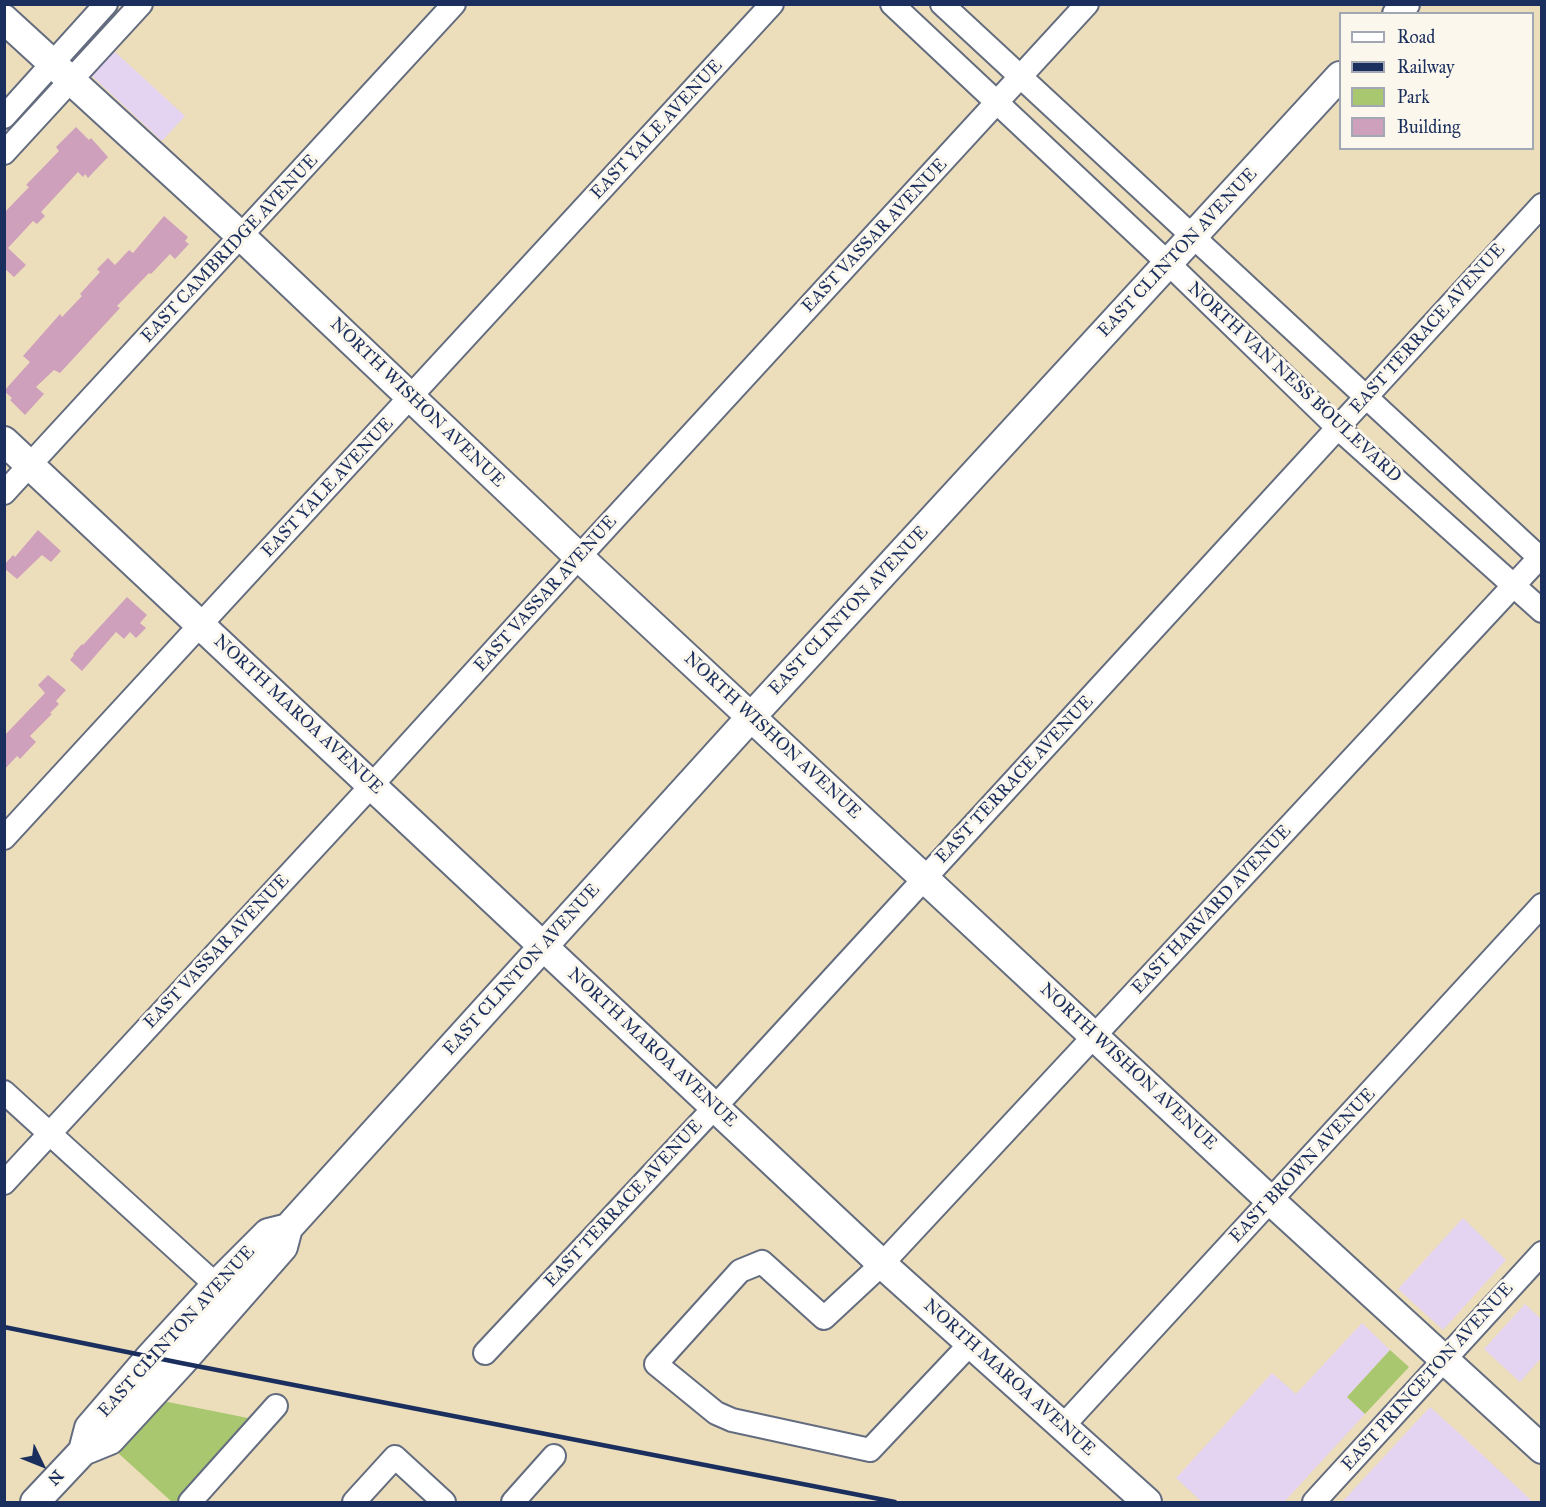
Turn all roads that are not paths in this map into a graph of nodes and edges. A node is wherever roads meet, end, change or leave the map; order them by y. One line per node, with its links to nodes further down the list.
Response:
1 (106, 4): 9 (street)
2 (141, 4): 9 (street)
3 (454, 4): 16 (street, EAST CAMBRIDGE AVENUE)
4 (772, 4): 20 (street, EAST YALE AVENUE)
5 (892, 4): 12 (street, NORTH VAN NESS BOULEVARD)
6 (942, 4): 10 (street)
7 (1087, 4): 10 (street, EAST VASSAR AVENUE)
8 (4, 19): 9 (main road, NORTH WISHON AVENUE)
9 (62, 72): 13 (street); 14 (street); 16 (main road, NORTH WISHON AVENUE)
10 (1021, 78): 12 (street, EAST VASSAR AVENUE); 17 (street)
11 (1339, 78): 17 (main road, EAST CLINTON AVENUE)
12 (998, 103): 18 (street, NORTH VAN NESS BOULEVARD); 25 (street, EAST VASSAR AVENUE)
13 (4, 117)
14 (4, 153)
15 (1542, 205): 19 (street, EAST TERRACE AVENUE)
16 (242, 237): 20 (main road, NORTH WISHON AVENUE); 23 (street, EAST CAMBRIDGE AVENUE)
17 (1193, 238): 18 (main road, EAST CLINTON AVENUE); 19 (street)
18 (1169, 264): 21 (street, NORTH VAN NESS BOULEVARD); 30 (main road, EAST CLINTON AVENUE)
19 (1367, 396): 21 (street, EAST TERRACE AVENUE); 26 (street)
20 (412, 397): 25 (main road, NORTH WISHON AVENUE); 29 (street, EAST YALE AVENUE)
21 (1338, 428): 27 (street, NORTH VAN NESS BOULEVARD); 33 (street, EAST TERRACE AVENUE)
22 (4, 441): 23 (main road, NORTH MAROA AVENUE)
23 (30, 465): 24 (street, EAST CAMBRIDGE AVENUE); 29 (main road, NORTH MAROA AVENUE)
24 (4, 493)
25 (579, 557): 30 (main road, NORTH WISHON AVENUE); 31 (street, EAST VASSAR AVENUE)
26 (1541, 558): 27 (street, EAST HARVARD AVENUE)
27 (1514, 586): 28 (street, NORTH VAN NESS BOULEVARD); 36 (street, EAST HARVARD AVENUE)
28 (1542, 611)
29 (201, 626): 31 (main road, NORTH MAROA AVENUE); 32 (street, EAST YALE AVENUE)
30 (751, 717): 33 (main road, NORTH WISHON AVENUE); 35 (main road, EAST CLINTON AVENUE)
31 (372, 785): 35 (main road, NORTH MAROA AVENUE); 39 (street, EAST VASSAR AVENUE)
32 (4, 838)
33 (925, 878): 36 (main road, NORTH WISHON AVENUE); 38 (street, EAST TERRACE AVENUE)
34 (1542, 906): 41 (street, EAST BROWN AVENUE)
35 (543, 946): 38 (main road, NORTH MAROA AVENUE); 42 (main road, EAST CLINTON AVENUE)
36 (1095, 1036): 41 (main road, NORTH WISHON AVENUE); 44 (street, EAST HARVARD AVENUE)
37 (4, 1092): 39 (street)
38 (715, 1107): 44 (main road, NORTH MAROA AVENUE); 47 (street, EAST TERRACE AVENUE)
39 (48, 1134): 40 (street, EAST VASSAR AVENUE); 45 (street)
40 (4, 1183)
41 (1271, 1201): 48 (main road, NORTH WISHON AVENUE); 51 (street, EAST BROWN AVENUE)
42 (288, 1228): 45 (main road, EAST CLINTON AVENUE); 49 (main road, EAST CLINTON AVENUE)
43 (1542, 1253): 48 (street, EAST PRINCETON AVENUE)
44 (882, 1264): 46 (main road, NORTH MAROA AVENUE); 46 (street, EAST HARVARD AVENUE)
45 (216, 1285): 49 (main road); 53 (main road, EAST CLINTON AVENUE)
46 (970, 1344): 51 (main road, NORTH MAROA AVENUE)
47 (485, 1353)
48 (1443, 1359): 52 (main road, NORTH WISHON AVENUE); 61 (street, EAST PRINCETON AVENUE)
49 (181, 1363): 53 (main road, EAST CLINTON AVENUE)
50 (276, 1406): 56 (street)
51 (1063, 1426): 60 (main road, NORTH MAROA AVENUE)
52 (1542, 1449)
53 (83, 1451): 55 (main road, EAST CLINTON AVENUE)
54 (554, 1456): 59 (street)
55 (35, 1503)
56 (190, 1503)
57 (354, 1503): 58 (street)
58 (444, 1503)
59 (513, 1503)
60 (1147, 1503)
61 (1314, 1503)

